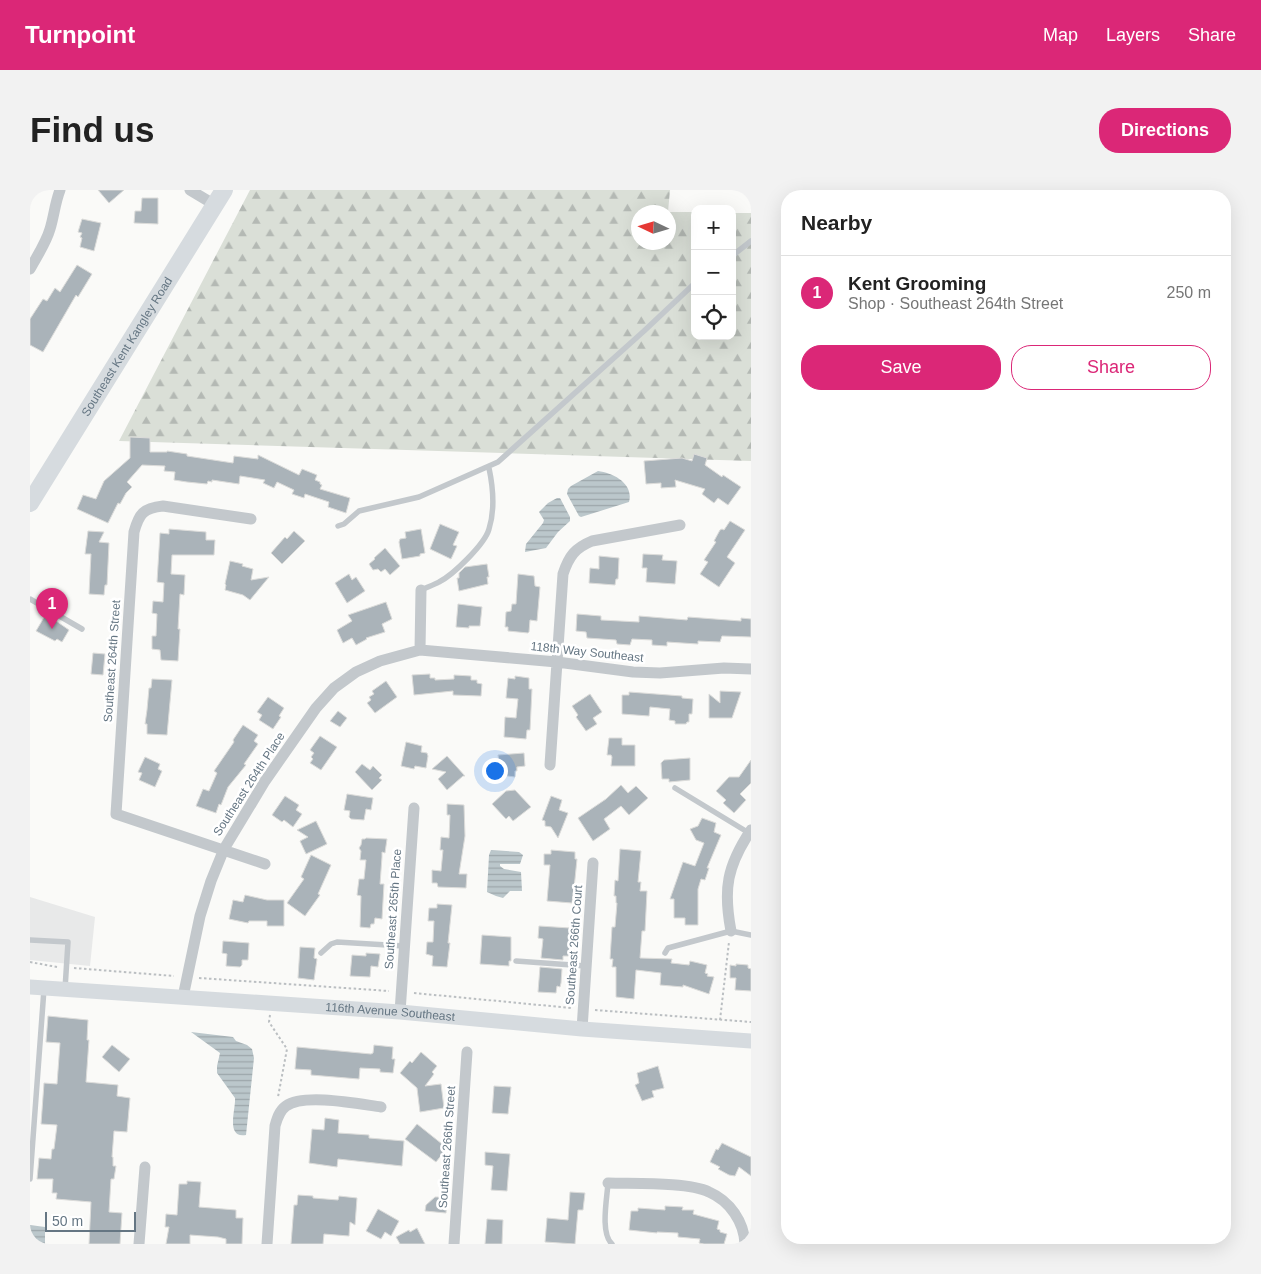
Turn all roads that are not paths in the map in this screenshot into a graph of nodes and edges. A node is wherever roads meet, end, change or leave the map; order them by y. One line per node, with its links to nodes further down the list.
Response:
1 (60, 190): 6 (street)
2 (190, 190): 3 (street)
3 (220, 198): 9 (main road, Southeast Kent Kangley Road)
4 (751, 241): 5 (lane)
5 (736, 253)
6 (30, 269)
7 (691, 287): 8 (lane)
8 (489, 468): 12 (lane); 13 (lane)
9 (30, 503)
10 (251, 519): 23 (street, Southeast 264th Street)
11 (680, 524): 17 (street)
12 (338, 526)
13 (421, 590): 16 (street)
14 (30, 599): 15 (lane)
15 (82, 629)
16 (420, 650): 17 (street, 118th Way Southeast); 23 (street, Southeast 264th Place)
17 (557, 662): 18 (street, 118th Way Southeast); 19 (street)
18 (751, 669)
19 (550, 765)
20 (675, 788): 22 (lane)
21 (414, 808): 29 (street, Southeast 265th Place)
22 (750, 831): 26 (street)
23 (224, 849): 25 (street); 36 (street, Southeast 264th Place)
24 (593, 863): 33 (street, Southeast 266th Court)
25 (265, 864)
26 (731, 932): 27 (lane); 31 (lane)
27 (751, 935)
28 (30, 940): 35 (lane)
29 (404, 946): 30 (lane); 37 (street, Southeast 265th Place)
30 (321, 953)
31 (665, 953)
32 (516, 961): 33 (lane)
33 (586, 966): 38 (street, Southeast 266th Court)
34 (37, 987): 35 (main road, 116th Avenue Southeast); 41 (lane)
35 (65, 989): 36 (main road, 116th Avenue Southeast)
36 (183, 997): 37 (main road, 116th Avenue Southeast)
37 (400, 1012): 38 (main road, 116th Avenue Southeast)
38 (582, 1029): 39 (main road, 116th Avenue Southeast)
39 (751, 1041)
40 (467, 1052): 48 (street, Southeast 266th Street)
41 (33, 1088): 44 (lane)
42 (381, 1107): 47 (street)
43 (145, 1167): 46 (street)
44 (30, 1179)
45 (608, 1183): 49 (lane); 50 (street)
46 (139, 1244)
47 (267, 1244)
48 (454, 1244)
49 (612, 1244)
50 (745, 1244)

